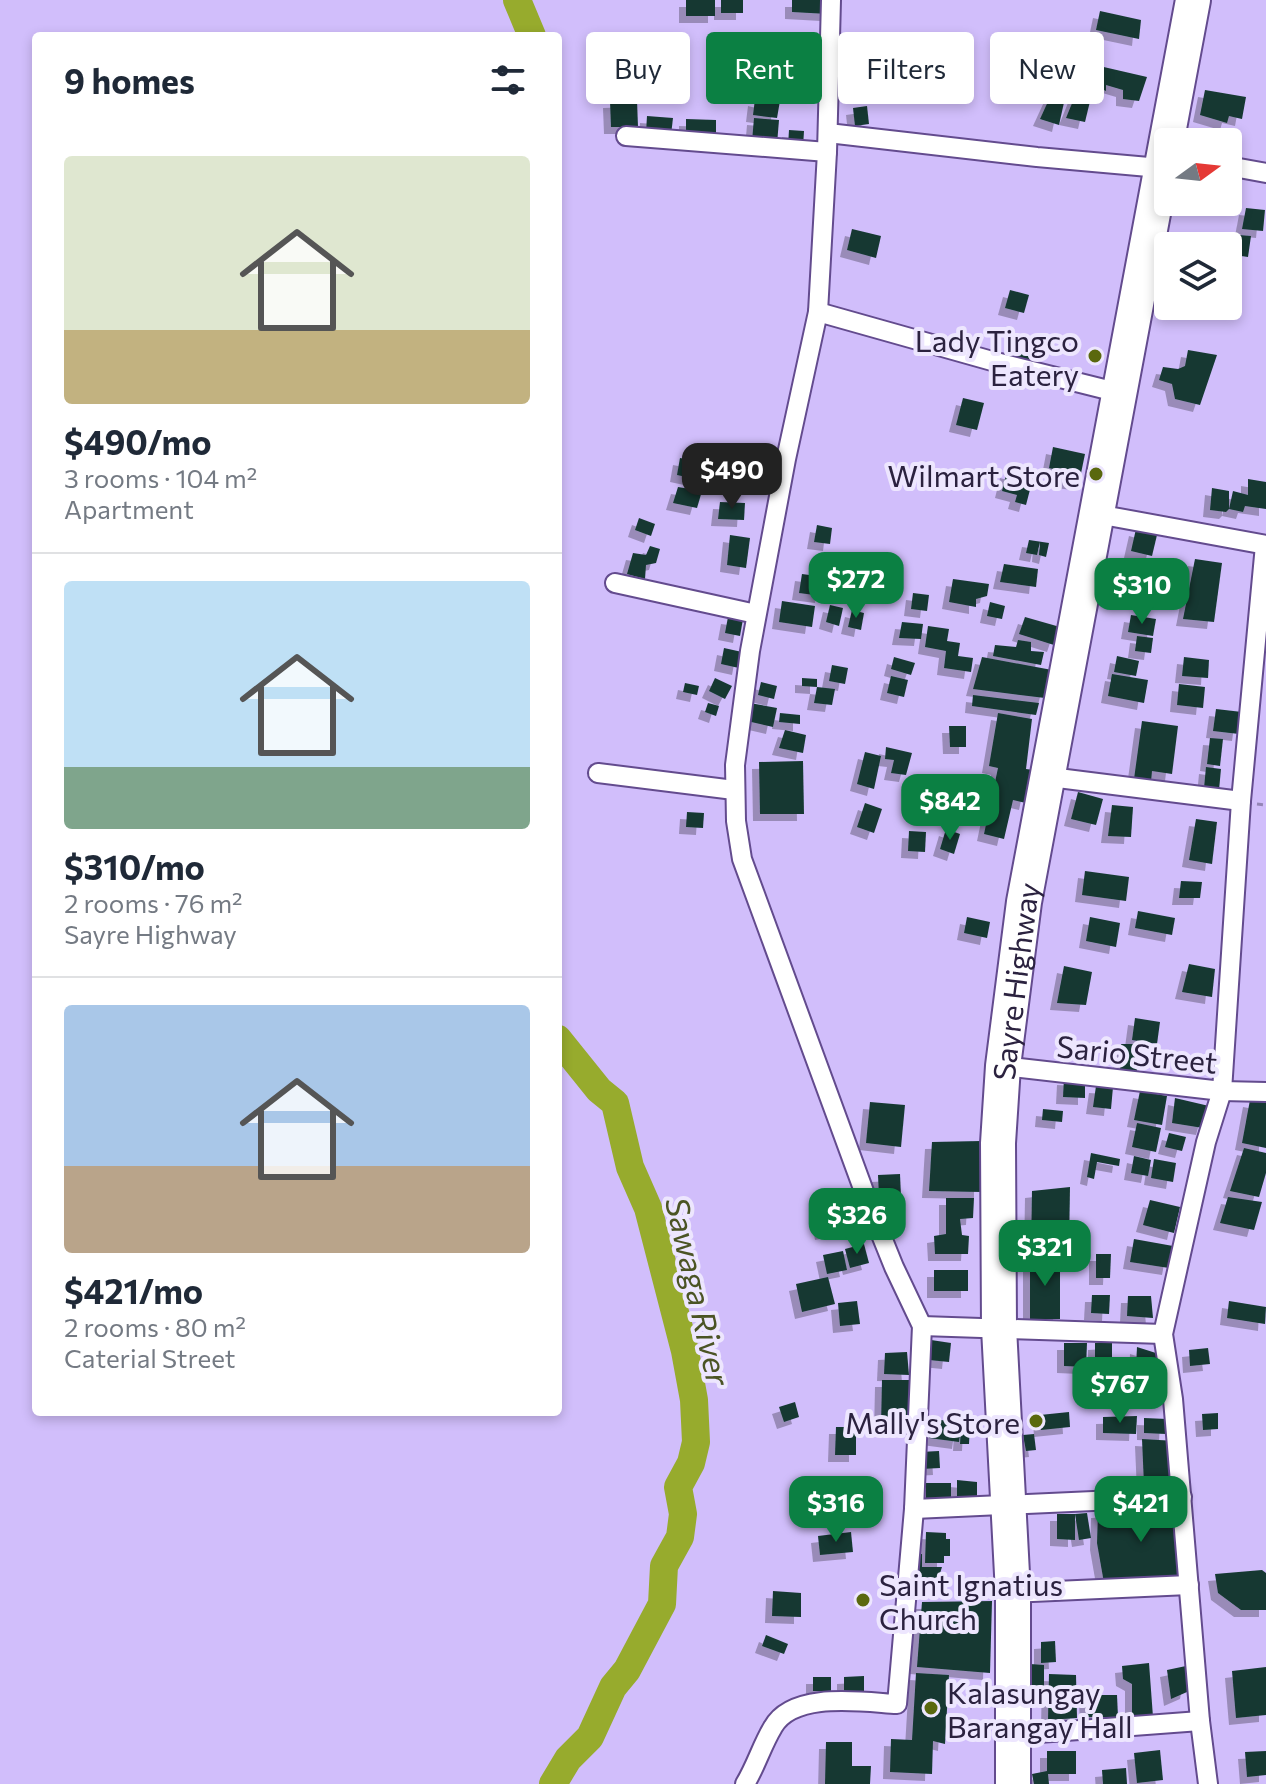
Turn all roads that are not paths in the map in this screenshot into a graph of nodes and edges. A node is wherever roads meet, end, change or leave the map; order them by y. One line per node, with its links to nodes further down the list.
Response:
1 (831, 0): 5 (street)
2 (1193, 0): 3 (highway, Sayre Highway)
3 (1170, 128)
4 (626, 136): 5 (street)
5 (827, 143): 6 (street); 10 (street)
6 (1154, 158)
7 (1242, 169): 8 (street)
8 (1266, 173)
9 (1154, 211): 11 (highway, Sayre Highway)
10 (818, 312): 11 (street); 15 (street)
11 (1120, 393): 12 (highway, Sayre Highway)
12 (1097, 514): 13 (street); 17 (highway, Sayre Highway)
13 (1266, 545): 19 (street)
14 (615, 583): 15 (street)
15 (756, 614): 18 (street)
16 (598, 773): 18 (street)
17 (1050, 777): 19 (street); 20 (highway, Sayre Highway)
18 (734, 790): 23 (street)
19 (1241, 801): 21 (street)
20 (1003, 1066): 21 (street, Sario Street); 24 (highway, Sayre Highway)
21 (1222, 1091): 22 (street, Sario Street); 25 (street)
22 (1266, 1092)
23 (922, 1326): 24 (street); 28 (street)
24 (999, 1328): 25 (street); 27 (highway, Sayre Highway)
25 (1163, 1334): 26 (street)
26 (1182, 1497): 27 (street); 29 (street)
27 (1007, 1505): 28 (street); 30 (highway, Sayre Highway)
28 (914, 1509): 33 (street)
29 (1189, 1585): 30 (street); 31 (street)
30 (1013, 1593): 32 (highway, Sayre Highway)
31 (1200, 1721): 32 (street); 35 (street)
32 (1013, 1735): 34 (highway, Sayre Highway)
33 (745, 1784)
34 (1013, 1784)
35 (1208, 1784)

